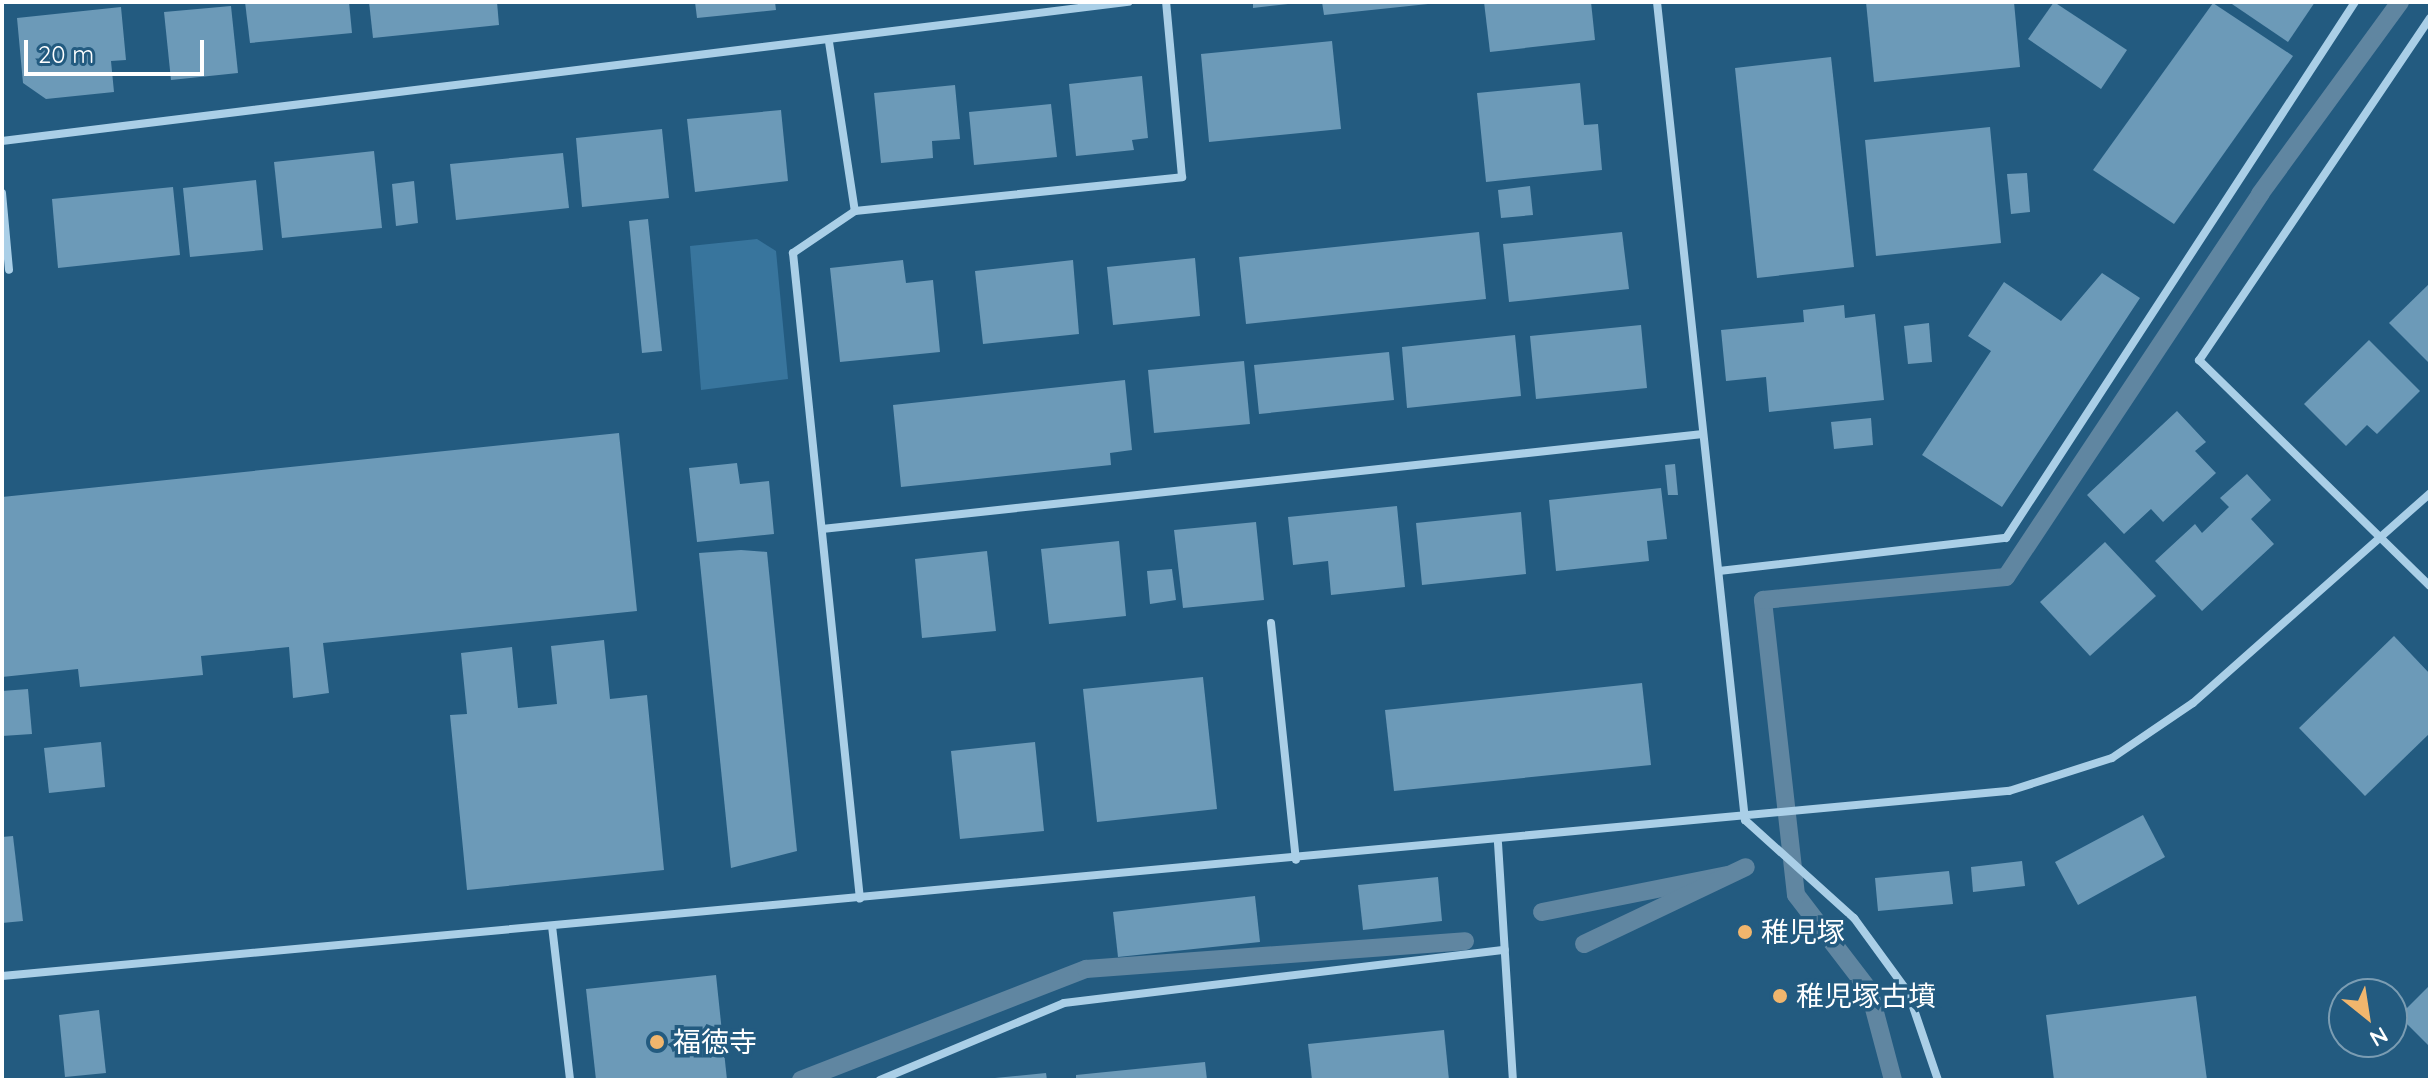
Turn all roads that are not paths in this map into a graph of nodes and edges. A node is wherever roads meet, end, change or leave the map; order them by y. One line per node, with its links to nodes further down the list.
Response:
1 (1128, 2): 6 (street)
2 (1166, 2): 9 (street)
3 (1657, 2): 11 (street)
4 (2355, 2): 15 (street)
5 (2430, 18): 14 (street)
6 (829, 42): 7 (street); 9 (street)
7 (2, 141)
8 (2, 193): 10 (street)
9 (855, 211): 13 (street)
10 (9, 270)
11 (1703, 434): 13 (street); 15 (street)
12 (2430, 493): 14 (street)
13 (822, 529): 21 (street)
14 (2383, 537): 16 (street); 18 (street)
15 (1719, 571): 18 (street)
16 (2430, 586)
17 (1271, 623): 20 (street)
18 (1745, 820): 19 (street); 28 (street)
19 (1498, 843): 20 (street); 23 (street)
20 (1296, 860): 21 (street)
21 (860, 899): 22 (street)
22 (552, 926): 24 (street); 25 (street)
23 (1505, 950): 26 (street); 27 (street)
24 (2, 976)
25 (570, 1080)
26 (883, 1080)
27 (1513, 1080)
28 (1938, 1080)

